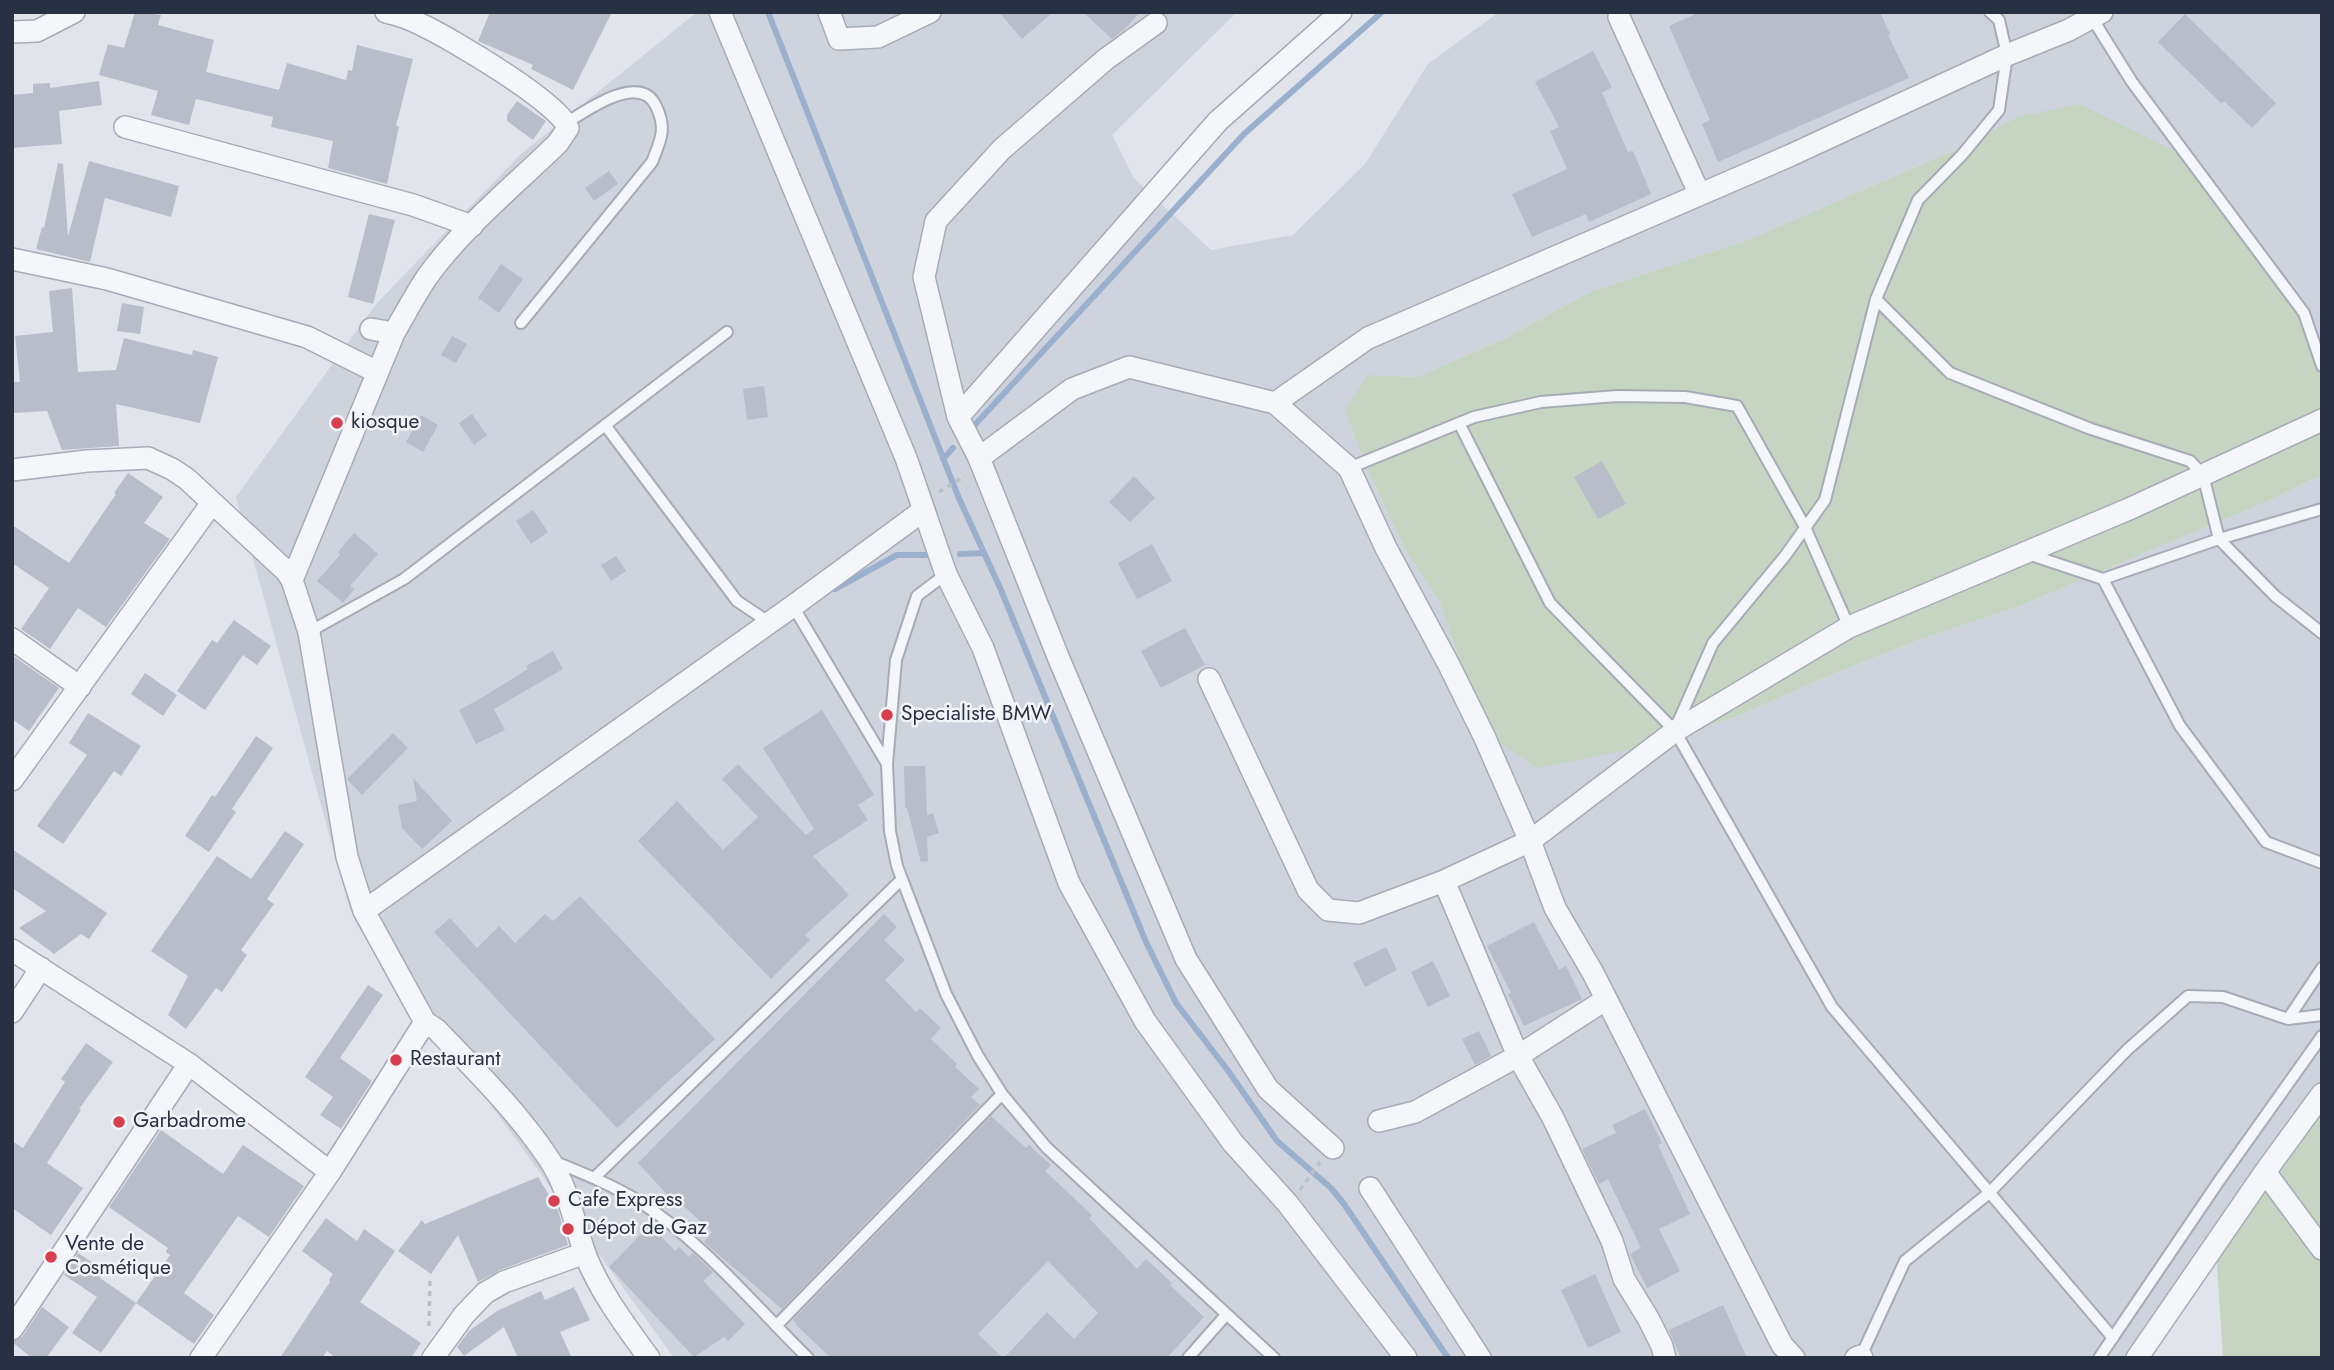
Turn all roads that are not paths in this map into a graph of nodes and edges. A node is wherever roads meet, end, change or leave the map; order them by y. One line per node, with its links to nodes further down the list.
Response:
1 (74, 12): 11 (street)
2 (720, 12): 34 (street)
3 (829, 12): 4 (street)
4 (930, 12)
5 (1340, 12): 26 (street)
6 (1990, 12): 12 (lane)
7 (390, 13): 13 (street)
8 (2097, 15): 12 (street); 23 (lane)
9 (1619, 17): 15 (street)
10 (1156, 23): 26 (street)
11 (12, 32)
12 (2007, 55): 15 (street); 18 (lane)
13 (566, 123): 16 (street); 19 (lane)
14 (125, 127): 16 (street)
15 (1699, 193): 25 (street)
16 (472, 226): 21 (street)
17 (12, 259): 24 (street)
18 (1876, 299): 33 (lane); 37 (lane)
19 (521, 323)
20 (371, 329): 21 (street)
21 (394, 332): 24 (street)
22 (727, 332): 29 (lane)
23 (2322, 366)
24 (377, 372): 42 (street)
25 (1275, 403): 30 (street); 31 (street)
26 (958, 417): 30 (street)
27 (2322, 420): 33 (street)
28 (1459, 423): 31 (lane); 37 (lane); 51 (lane)
29 (605, 425): 44 (lane); 46 (lane)
30 (973, 466): 73 (street)
31 (1349, 468): 54 (street)
32 (12, 470): 35 (street)
33 (2203, 475): 38 (lane); 39 (street)
34 (929, 502): 40 (street); 43 (street)
35 (212, 503): 42 (street); 50 (street)
36 (2322, 509): 38 (lane)
37 (1805, 527): 45 (lane); 51 (lane)
38 (2219, 540): 41 (lane); 47 (lane)
39 (2025, 553): 41 (lane); 45 (street)
40 (946, 574): 52 (lane); 93 (street)
41 (2103, 579): 55 (lane)
42 (292, 580): 46 (street)
43 (793, 606): 44 (street); 52 (lane)
44 (770, 623): 58 (street)
45 (1849, 627): 51 (street)
46 (309, 632): 58 (street)
47 (2322, 633)
48 (12, 639): 50 (street)
49 (1209, 679): 57 (street)
50 (80, 687): 53 (street)
51 (1675, 731): 54 (street); 79 (lane)
52 (887, 764): 56 (lane)
53 (12, 780)
54 (1530, 841): 57 (street); 62 (street)
55 (2322, 863)
56 (901, 880): 70 (lane); 77 (lane)
57 (1444, 881): 68 (street)
58 (364, 911): 66 (street)
59 (12, 950): 60 (street)
60 (41, 968): 63 (street); 69 (street)
61 (2322, 968): 65 (lane)
62 (1605, 1000): 68 (street); 96 (street)
63 (12, 1012)
64 (2322, 1015): 65 (lane)
65 (2288, 1019): 79 (lane)
66 (425, 1022): 74 (street); 75 (street)
67 (2322, 1035): 85 (lane)
68 (1518, 1056): 72 (street); 95 (street)
69 (189, 1064): 75 (street); 84 (street)
70 (1002, 1094): 82 (lane); 83 (lane)
71 (2322, 1094): 76 (street)
72 (1379, 1121)
73 (1328, 1153)
74 (550, 1160): 77 (lane); 81 (street)
75 (330, 1172): 87 (street)
76 (2265, 1172): 80 (street); 98 (street)
77 (594, 1178): 83 (lane)
78 (1370, 1188): 94 (street)
79 (1989, 1193): 85 (lane); 86 (lane)
80 (2322, 1250)
81 (585, 1252): 88 (street); 89 (street)
82 (1226, 1315): 91 (lane); 92 (lane)
83 (776, 1326): 90 (lane)
84 (12, 1329)
85 (2113, 1338): 97 (lane)
86 (1860, 1357)
87 (201, 1358)
88 (433, 1358)
89 (649, 1358)
90 (808, 1358)
91 (1188, 1358)
92 (1274, 1358)
93 (1406, 1358)
94 (1480, 1358)
95 (1665, 1358)
96 (1794, 1358)
97 (2099, 1358)
98 (2137, 1358)

